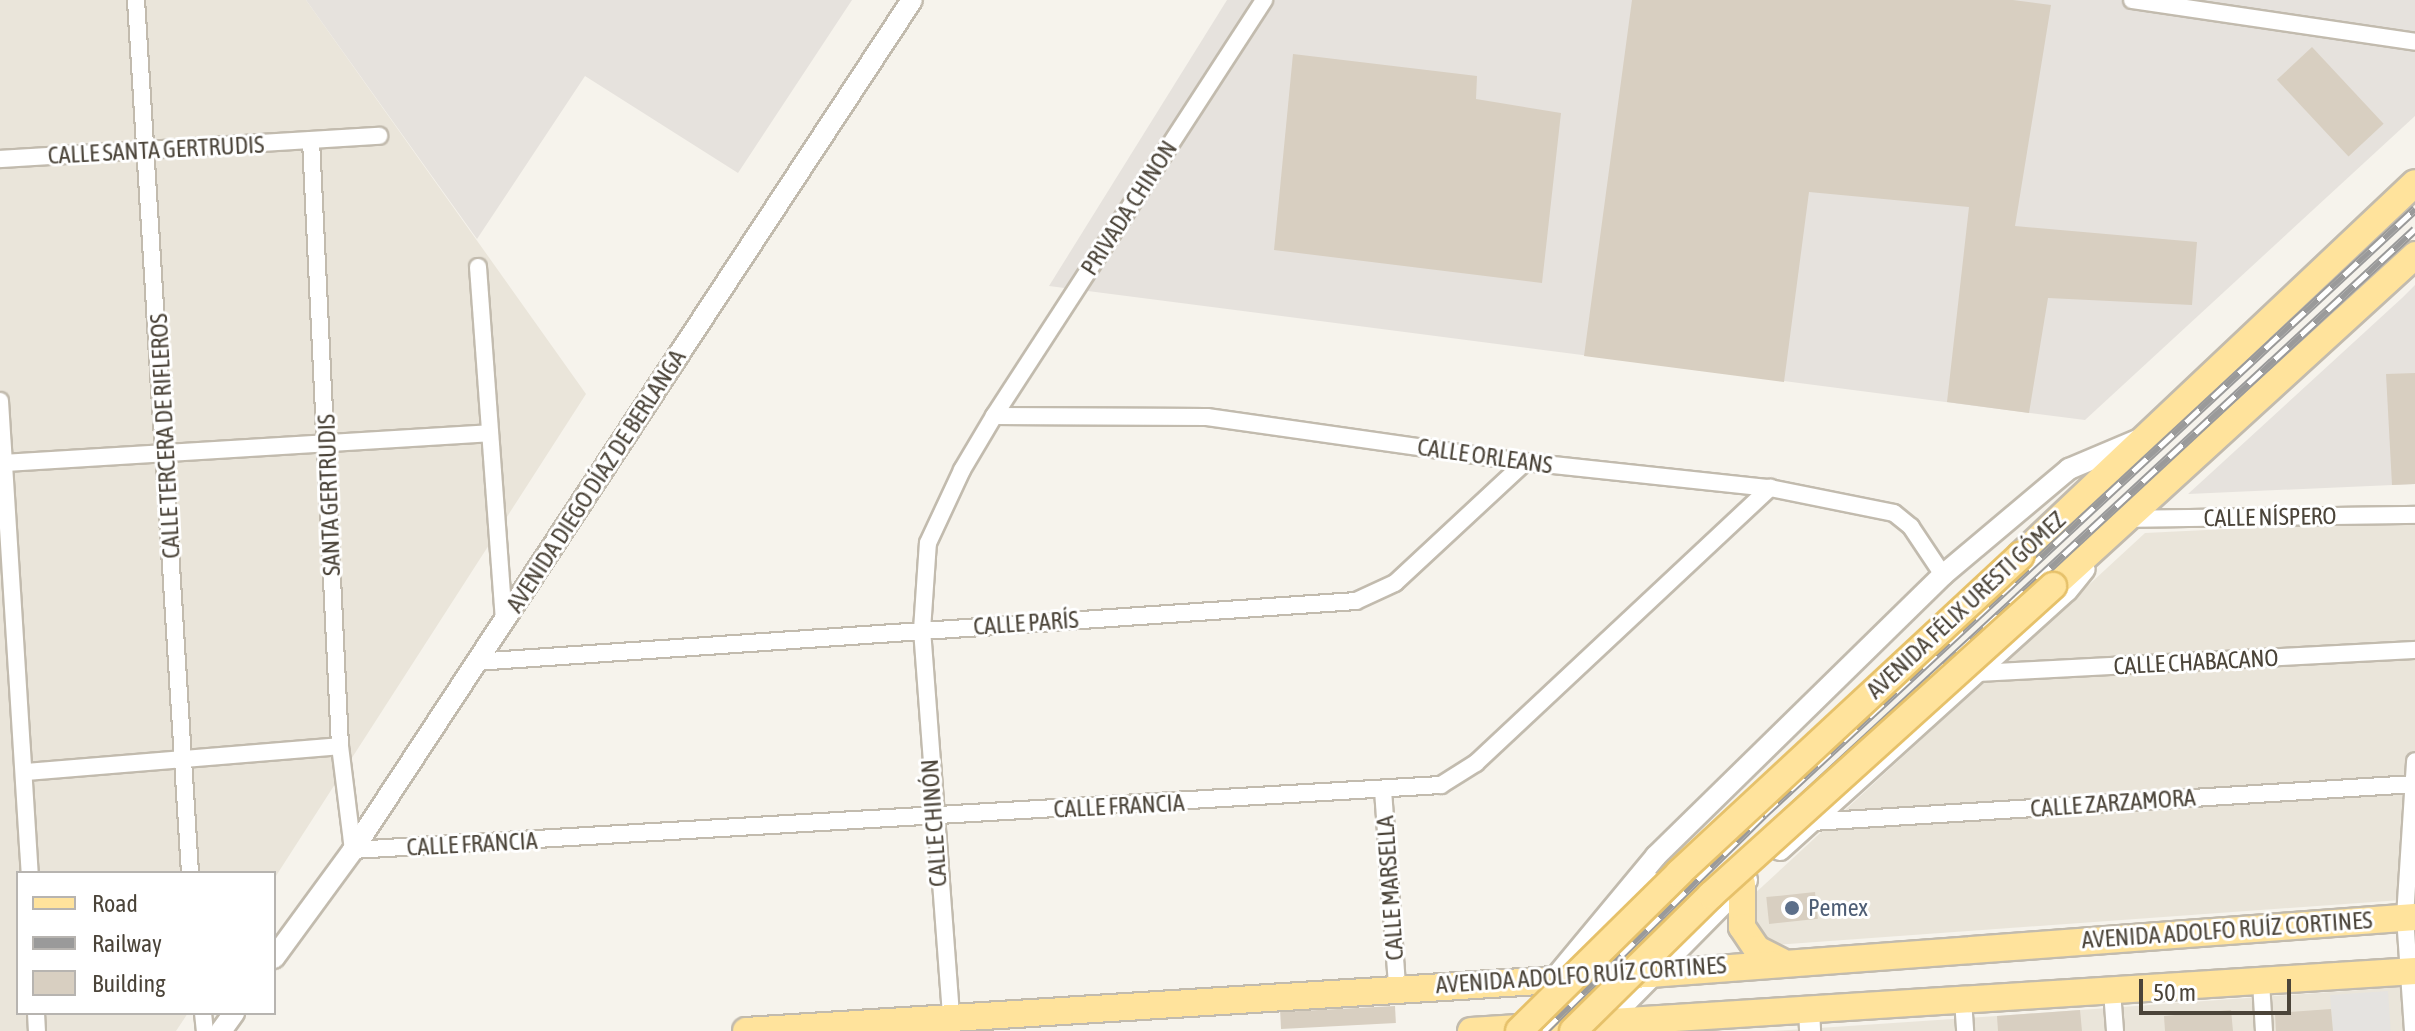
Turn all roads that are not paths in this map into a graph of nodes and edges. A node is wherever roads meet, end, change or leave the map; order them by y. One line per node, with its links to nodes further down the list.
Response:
1 (136, 0): 8 (street, CALLE TERCERA DE RIFLEROS)
2 (912, 0): 26 (street, AVENIDA DIEGO DÍAZ DE BERLANGA)
3 (1264, 0): 14 (street, PRIVADA CHINON)
4 (2132, 0): 5 (street)
5 (2415, 42)
6 (379, 136): 7 (street, CALLE SANTA GERTRUDIS)
7 (311, 140): 8 (street, CALLE SANTA GERTRUDIS); 17 (street, SANTA GERTRUDIS)
8 (149, 151): 9 (street, CALLE SANTA GERTRUDIS); 18 (street, CALLE TERCERA DE RIFLEROS)
9 (0, 159)
10 (2415, 183): 16 (main road, AVENIDA FÉLIX URESTI GÓMEZ)
11 (2415, 255): 23 (main road, AVENIDA FÉLIX URESTI GÓMEZ)
12 (478, 267): 15 (street)
13 (0, 401): 20 (street)
14 (994, 416): 19 (street, CALLE ORLEANS); 27 (street, PRIVADA CHINON)
15 (489, 433): 17 (street); 26 (street)
16 (2140, 439): 25 (street); 59 (main road, AVENIDA FÉLIX URESTI GÓMEZ, bridge)
17 (327, 442): 18 (street); 31 (street, SANTA GERTRUDIS)
18 (167, 451): 20 (street); 32 (street, CALLE TERCERA DE RIFLEROS)
19 (1525, 462): 21 (street, CALLE ORLEANS); 27 (street, CALLE PARÍS)
20 (4, 463): 34 (street)
21 (1770, 488): 25 (street, CALLE ORLEANS); 36 (street, CALLE FRANCIA)
22 (2415, 515): 23 (street, CALLE NÍSPERO)
23 (2124, 519): 24 (main road, AVENIDA FÉLIX URESTI GÓMEZ)
24 (2105, 537): 30 (street); 62 (main road, AVENIDA FÉLIX URESTI GÓMEZ, bridge)
25 (1943, 575): 40 (street)
26 (504, 621): 29 (street, AVENIDA DIEGO DÍAZ DE BERLANGA)
27 (922, 630): 29 (street, CALLE PARÍS); 37 (street, CALLE CHINÓN)
28 (2415, 650): 30 (street, CALLE CHABACANO)
29 (475, 662): 39 (street, AVENIDA DIEGO DÍAZ DE BERLANGA)
30 (1976, 673): 38 (street)
31 (340, 746): 32 (street); 39 (street, SANTA GERTRUDIS)
32 (180, 759): 34 (street); 42 (street, CALLE TERCERA DE RIFLEROS)
33 (2415, 761): 35 (street)
34 (25, 772): 41 (street)
35 (2414, 784): 38 (street, CALLE ZARZAMORA); 44 (street)
36 (1383, 790): 37 (street, CALLE FRANCIA); 52 (street, CALLE MARSELLA)
37 (932, 818): 39 (street, CALLE FRANCIA); 55 (street, CALLE CHINÓN)
38 (1812, 822): 43 (street)
39 (353, 850): 46 (street, AVENIDA DIEGO DÍAZ DE BERLANGA)
40 (1656, 856): 45 (street); 50 (street)
41 (30, 871)
42 (190, 871)
43 (1742, 884): 45 (street); 47 (main road)
44 (2410, 917): 47 (main road, AVENIDA ADOLFO RUÍZ CORTINES); 48 (street)
45 (1706, 919): 49 (street)
46 (276, 955)
47 (1781, 961): 49 (main road, AVENIDA ADOLFO RUÍZ CORTINES)
48 (2412, 971): 51 (main road, AVENIDA ADOLFO RUÍZ CORTINES); 66 (street)
49 (1650, 974): 50 (main road, AVENIDA ADOLFO RUÍZ CORTINES); 58 (street)
50 (1556, 978): 52 (main road, AVENIDA ADOLFO RUÍZ CORTINES); 59 (street)
51 (2261, 982): 53 (main road, AVENIDA ADOLFO RUÍZ CORTINES); 65 (street)
52 (1397, 986): 55 (main road, AVENIDA ADOLFO RUÍZ CORTINES)
53 (2112, 991): 54 (main road, AVENIDA ADOLFO RUÍZ CORTINES); 64 (street)
54 (1963, 1000): 56 (main road, AVENIDA ADOLFO RUÍZ CORTINES); 63 (street)
55 (951, 1015): 60 (main road, AVENIDA ADOLFO RUÍZ CORTINES)
56 (1810, 1021): 57 (main road, AVENIDA ADOLFO RUÍZ CORTINES)
57 (1650, 1024): 58 (main road, AVENIDA ADOLFO RUÍZ CORTINES)
58 (1603, 1026): 59 (main road, AVENIDA ADOLFO RUÍZ CORTINES)
59 (1510, 1030): 61 (main road, AVENIDA ADOLFO RUÍZ CORTINES)
60 (746, 1031)
61 (1471, 1031)
62 (1573, 1031)
63 (1965, 1031)
64 (2115, 1031)
65 (2264, 1031)
66 (2413, 1031)

